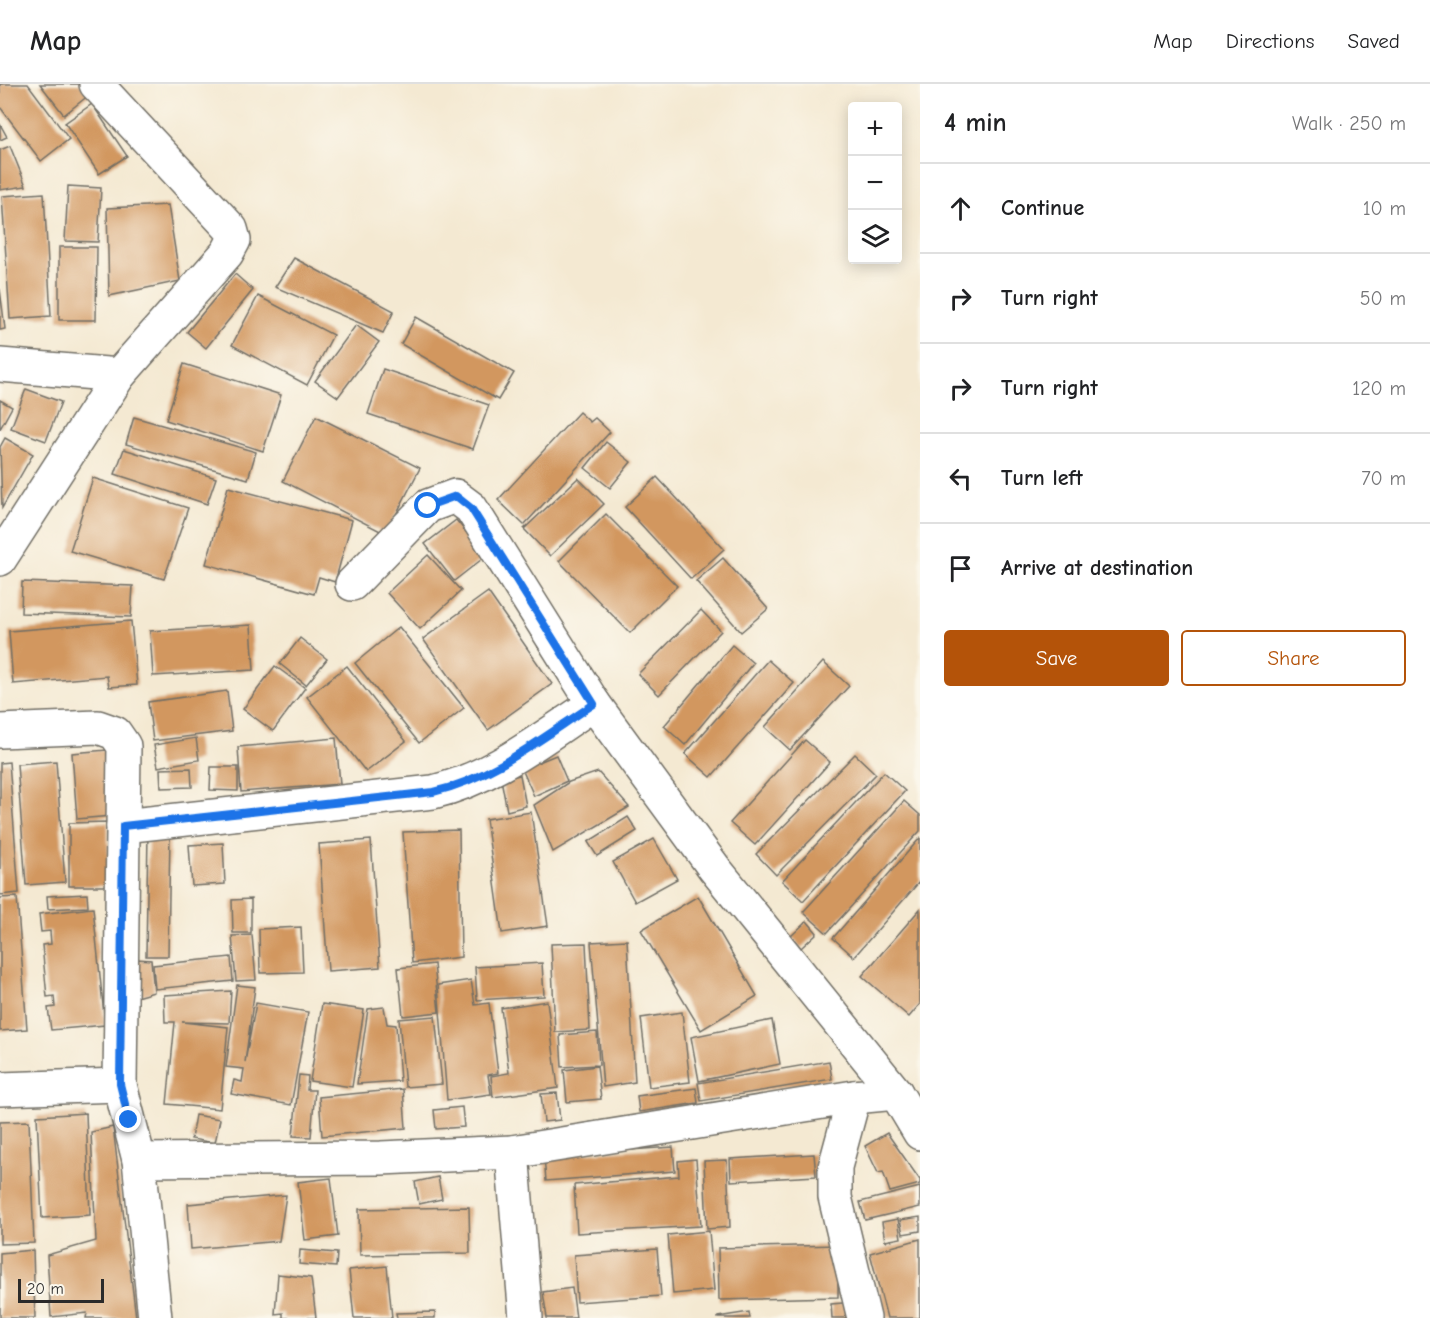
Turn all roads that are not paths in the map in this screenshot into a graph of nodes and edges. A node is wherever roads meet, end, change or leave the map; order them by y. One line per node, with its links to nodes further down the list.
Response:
1 (96, 84): 3 (street)
2 (0, 365): 3 (street)
3 (118, 375): 4 (street)
4 (0, 559)
5 (352, 584): 6 (street)
6 (594, 704): 8 (street); 11 (street)
7 (0, 731): 8 (street)
8 (123, 826): 9 (street)
9 (120, 1084): 10 (street); 15 (street)
10 (0, 1089)
11 (896, 1093): 12 (street); 13 (street)
12 (854, 1097): 14 (street); 18 (street)
13 (920, 1133)
14 (512, 1152): 15 (street); 17 (street)
15 (139, 1160): 16 (street)
16 (155, 1318)
17 (526, 1318)
18 (864, 1318)

